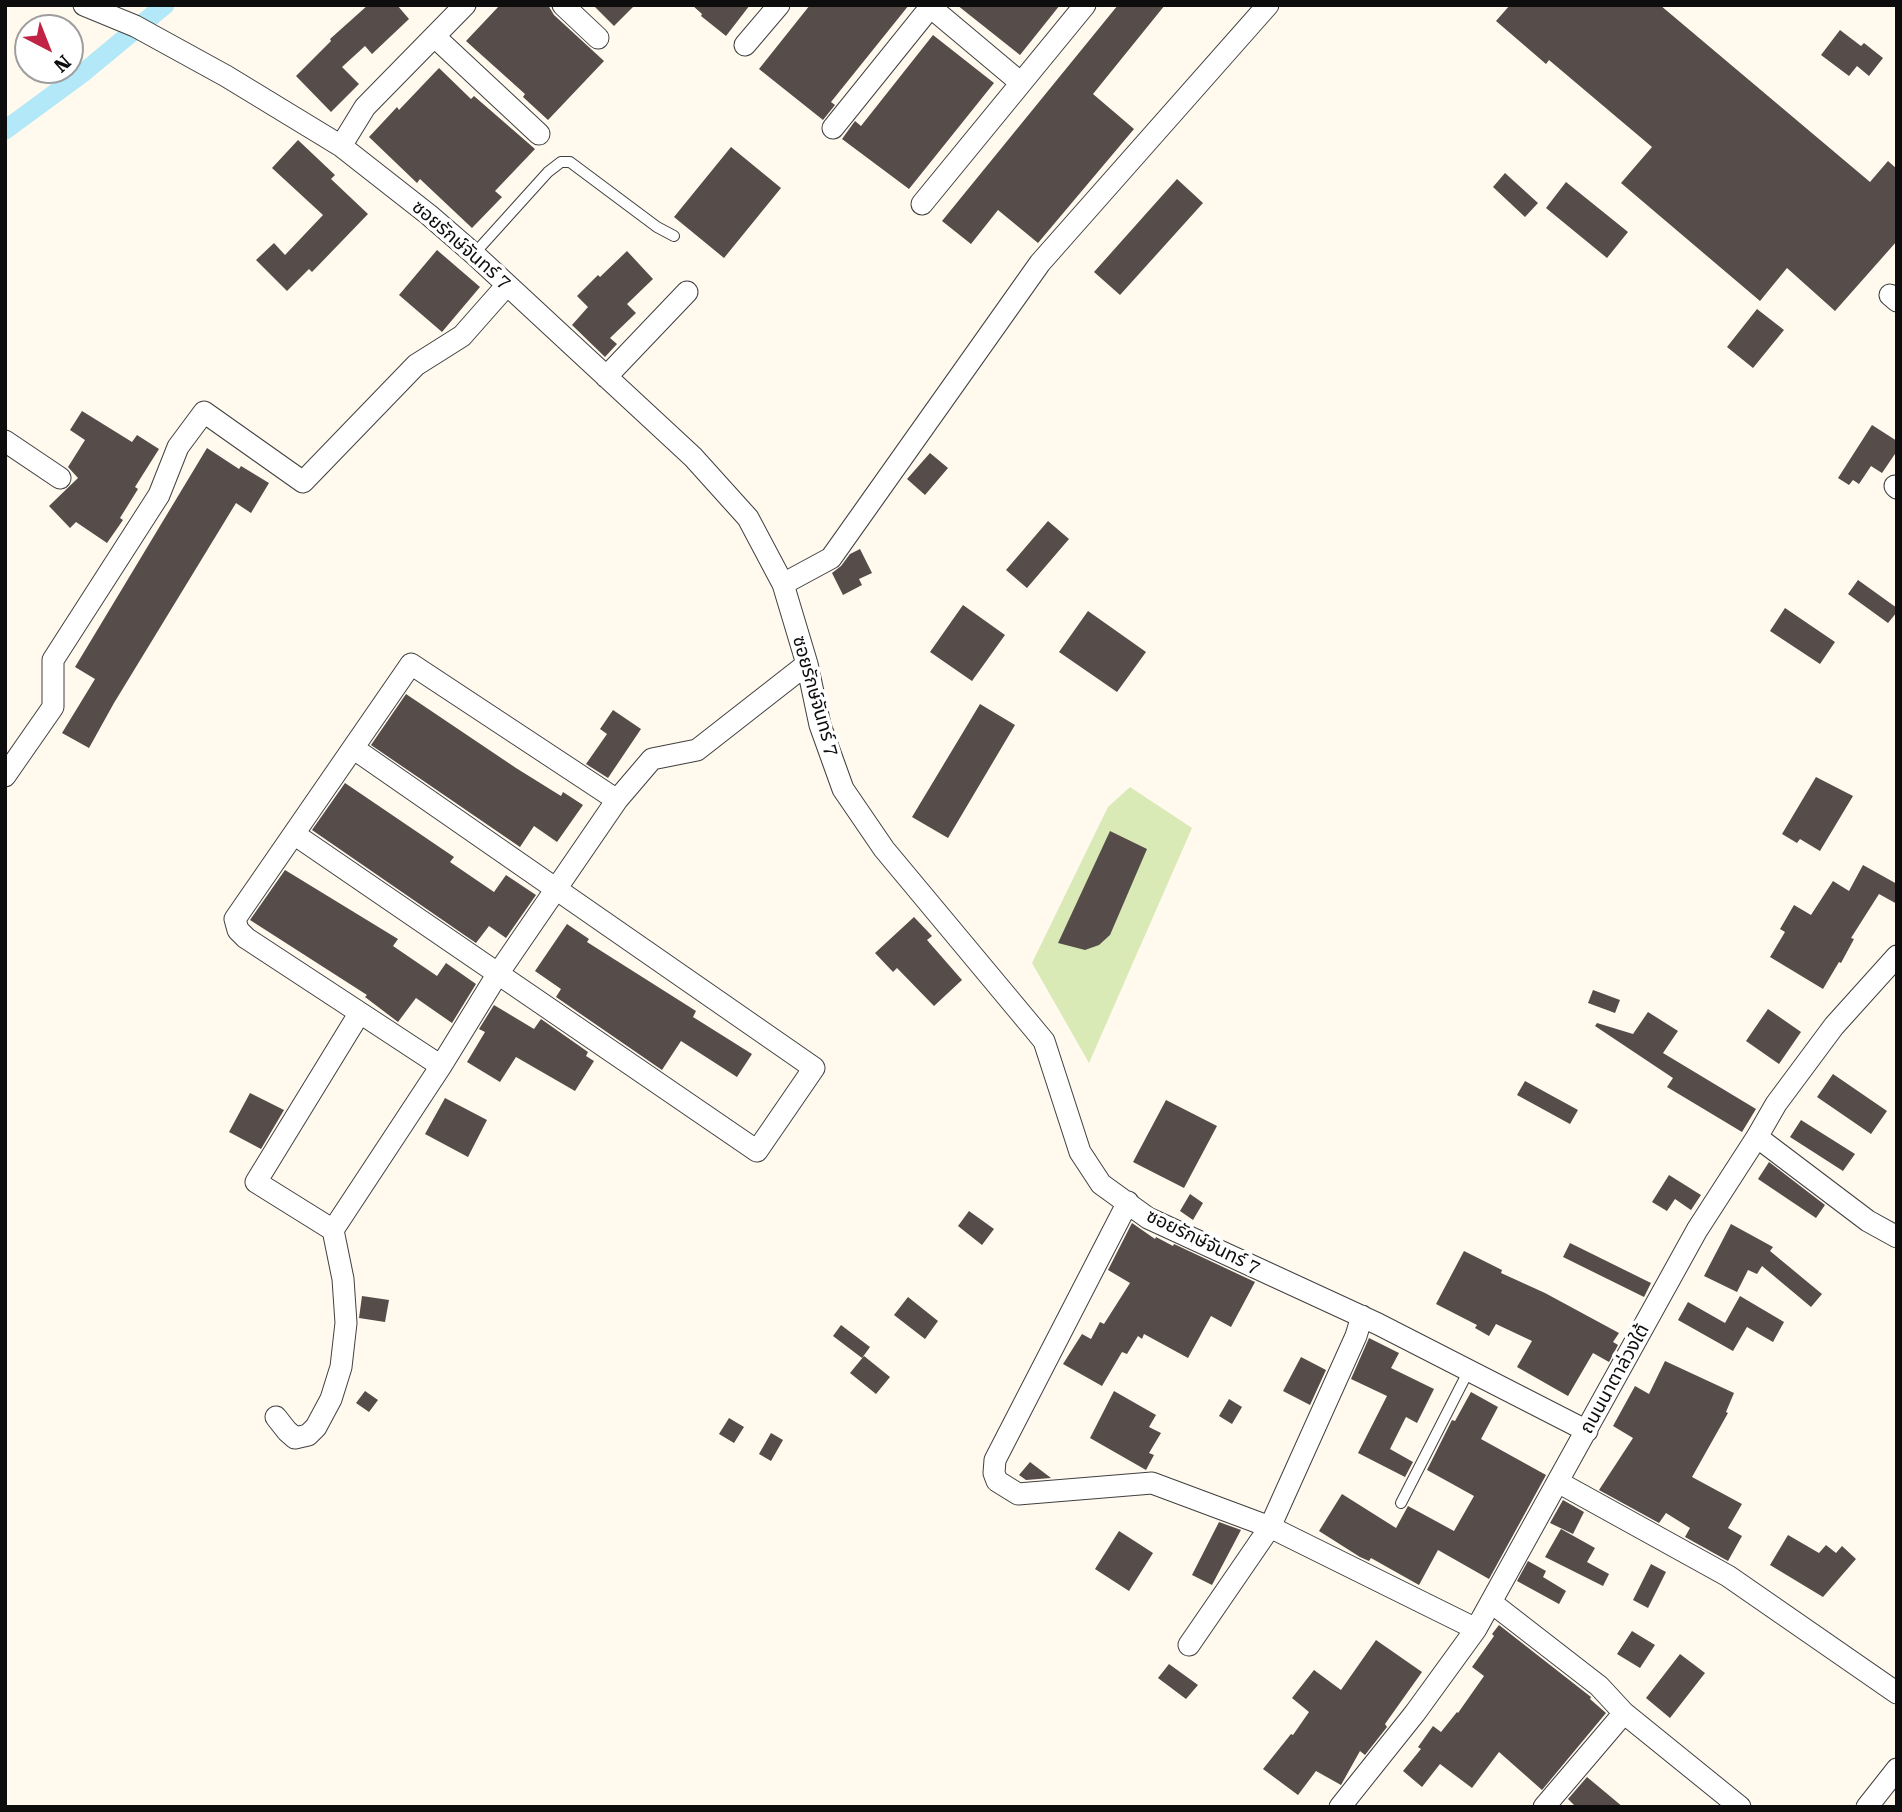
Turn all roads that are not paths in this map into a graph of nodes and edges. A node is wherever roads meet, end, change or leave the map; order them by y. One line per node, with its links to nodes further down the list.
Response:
1 (85, 5): 14 (street, ซอยรักษ์จันทร์ 7)
2 (466, 5): 8 (street)
3 (563, 5): 9 (street)
4 (779, 5): 10 (street)
5 (1085, 5): 11 (street)
6 (1268, 5): 23 (street)
7 (930, 6): 11 (street); 12 (street)
8 (435, 37): 13 (street); 14 (street)
9 (598, 38)
10 (745, 45)
11 (1021, 83): 15 (street)
12 (833, 128)
13 (539, 134)
14 (341, 146): 17 (street, ซอยรักษ์จันทร์ 7)
15 (922, 204)
16 (674, 236): 17 (lane)
17 (474, 254): 18 (street, ซอยรักษ์จันทร์ 7)
18 (507, 285): 20 (street, ซอยรักษ์จันทร์ 7); 26 (street)
19 (687, 292): 20 (street)
20 (606, 377): 23 (street, ซอยรักษ์จันทร์ 7)
21 (5, 441): 22 (street)
22 (60, 478)
23 (783, 584): 24 (street, ซอยรักษ์จันทร์ 7)
24 (807, 664): 27 (street); 35 (street, ซอยรักษ์จันทร์ 7)
25 (353, 748): 27 (street); 28 (street); 29 (street)
26 (5, 776)
27 (617, 800): 29 (street)
28 (294, 834): 31 (street); 32 (street)
29 (556, 888): 31 (street); 31 (street)
30 (1897, 956): 34 (street, ถนนนาตาล่วงใต้)
31 (498, 975): 33 (street)
32 (359, 1014): 33 (street); 36 (street)
33 (441, 1066): 36 (street)
34 (1757, 1137): 37 (street); 41 (street, ถนนนาตาล่วงใต้)
35 (1128, 1202): 38 (street, ซอยรักษ์จันทร์ 7); 44 (street)
36 (333, 1230): 40 (street)
37 (1897, 1237)
38 (1362, 1317): 39 (street, ซอยรักษ์จันทร์ 7); 44 (street)
39 (1469, 1370): 41 (street, ซอยรักษ์จันทร์ 7); 43 (lane)
40 (276, 1417)
41 (1587, 1431): 42 (street, ถนนนาตาล่วงใต้)
42 (1558, 1482): 45 (street, ถนนนาตาล่วงใต้); 48 (street)
43 (1401, 1503)
44 (1270, 1527): 46 (street); 47 (street)
45 (1492, 1603): 46 (street, ถนนนาตาล่วงใต้); 49 (street)
46 (1476, 1629): 51 (street, ถนนนาตาล่วงใต้)
47 (1189, 1645)
48 (1897, 1693)
49 (1624, 1713): 52 (street); 53 (street)
50 (1897, 1769): 54 (street)
51 (1340, 1807)
52 (1544, 1807)
53 (1740, 1807)
54 (1867, 1807)

